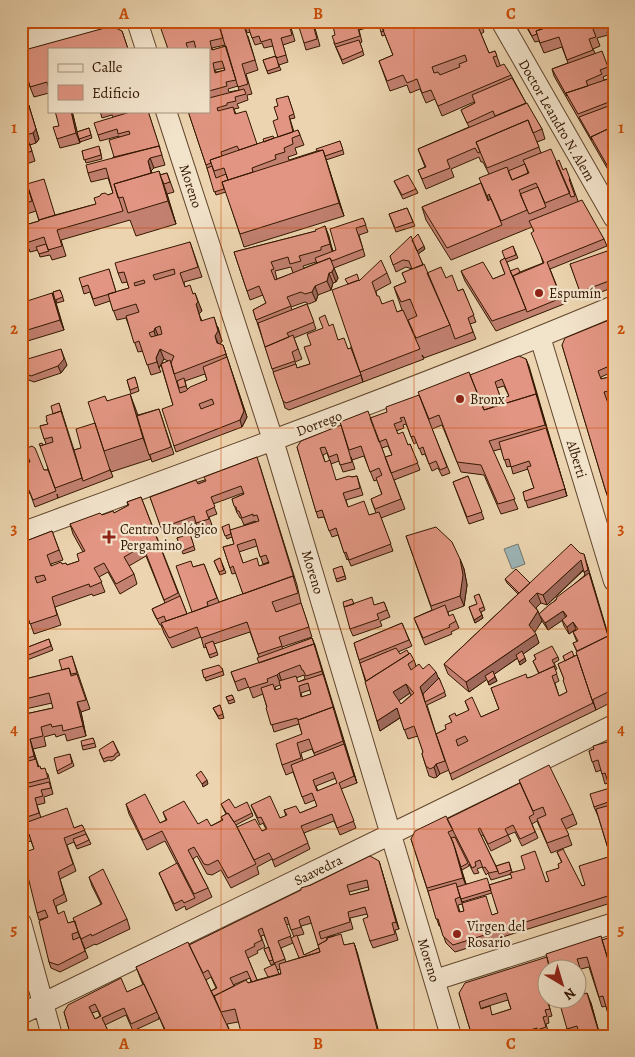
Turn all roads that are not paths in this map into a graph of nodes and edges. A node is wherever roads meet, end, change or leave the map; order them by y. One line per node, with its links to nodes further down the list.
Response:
1 (100, 21): 4 (street)
2 (137, 21): 5 (street)
3 (501, 21): 7 (street, Doctor Leandro N. Alem)
4 (21, 42)
5 (146, 48)
6 (166, 112): 10 (street, Moreno)
7 (614, 218)
8 (614, 306): 9 (street, Dorrego)
9 (540, 337): 10 (street, Dorrego); 12 (street, Alberti)
10 (273, 440): 11 (street, Dorrego); 14 (street, Moreno)
11 (21, 533)
12 (614, 581)
13 (614, 725): 14 (street, Saavedra)
14 (392, 834): 17 (street, Moreno); 18 (street, Saavedra)
15 (21, 923): 18 (street)
16 (614, 923): 17 (street)
17 (435, 980): 21 (street, Moreno)
18 (42, 1004): 19 (street, Saavedra); 20 (street)
19 (21, 1014)
20 (52, 1036)
21 (451, 1036)

